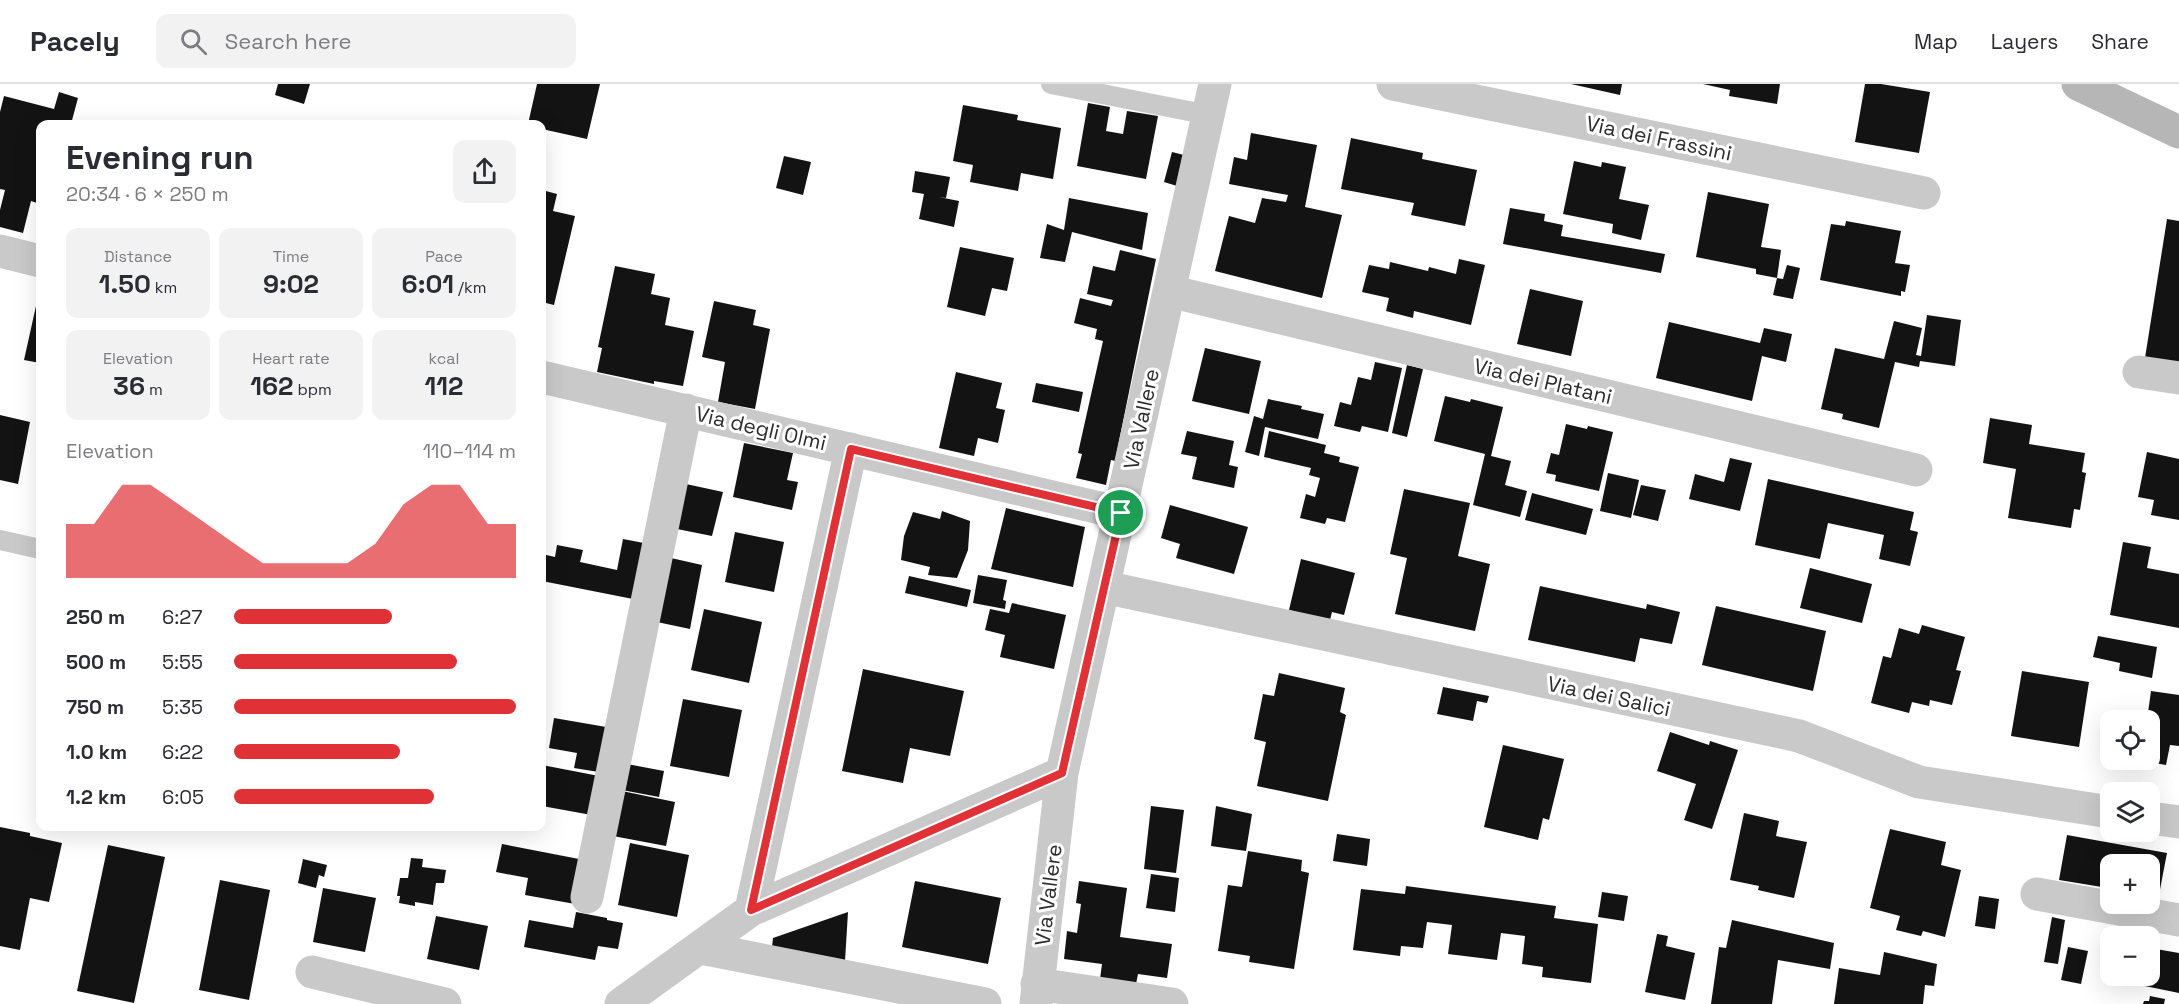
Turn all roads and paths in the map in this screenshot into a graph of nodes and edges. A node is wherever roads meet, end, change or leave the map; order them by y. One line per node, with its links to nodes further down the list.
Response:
1 (1052, 84): 4 (lane)
2 (1393, 84): 6 (street, Via dei Frassini)
3 (2078, 84): 5 (main road)
4 (1212, 99): 9 (street, Via Vallere)
5 (2179, 132)
6 (1924, 193)
7 (0, 251): 8 (street)
8 (36, 260)
9 (1169, 291): 15 (street, Via dei Platani); 16 (street, Via Vallere)
10 (2139, 372): 12 (street)
11 (546, 378): 13 (street, Via degli Olmi)
12 (2179, 378)
13 (686, 410): 14 (street, Via degli Olmi); 25 (street)
14 (851, 449): 16 (street, Via degli Olmi); 26 (street)
15 (1916, 470)
16 (1121, 513): 19 (street, Via Vallere)
17 (0, 540): 18 (lane)
18 (36, 548)
19 (1104, 587): 20 (street, Via Vallere); 21 (street, Via dei Salici)
20 (1062, 773): 26 (street); 30 (street, Via Vallere)
21 (2100, 810)
22 (2160, 819): 23 (street)
23 (2179, 822)
24 (2037, 894): 27 (street)
25 (587, 897)
26 (751, 910): 28 (street)
27 (2179, 920)
28 (701, 948): 32 (street); 33 (street)
29 (312, 972): 31 (street)
30 (1036, 994): 34 (street)
31 (445, 1004)
32 (621, 1004)
33 (985, 1004)
34 (1172, 1004)

